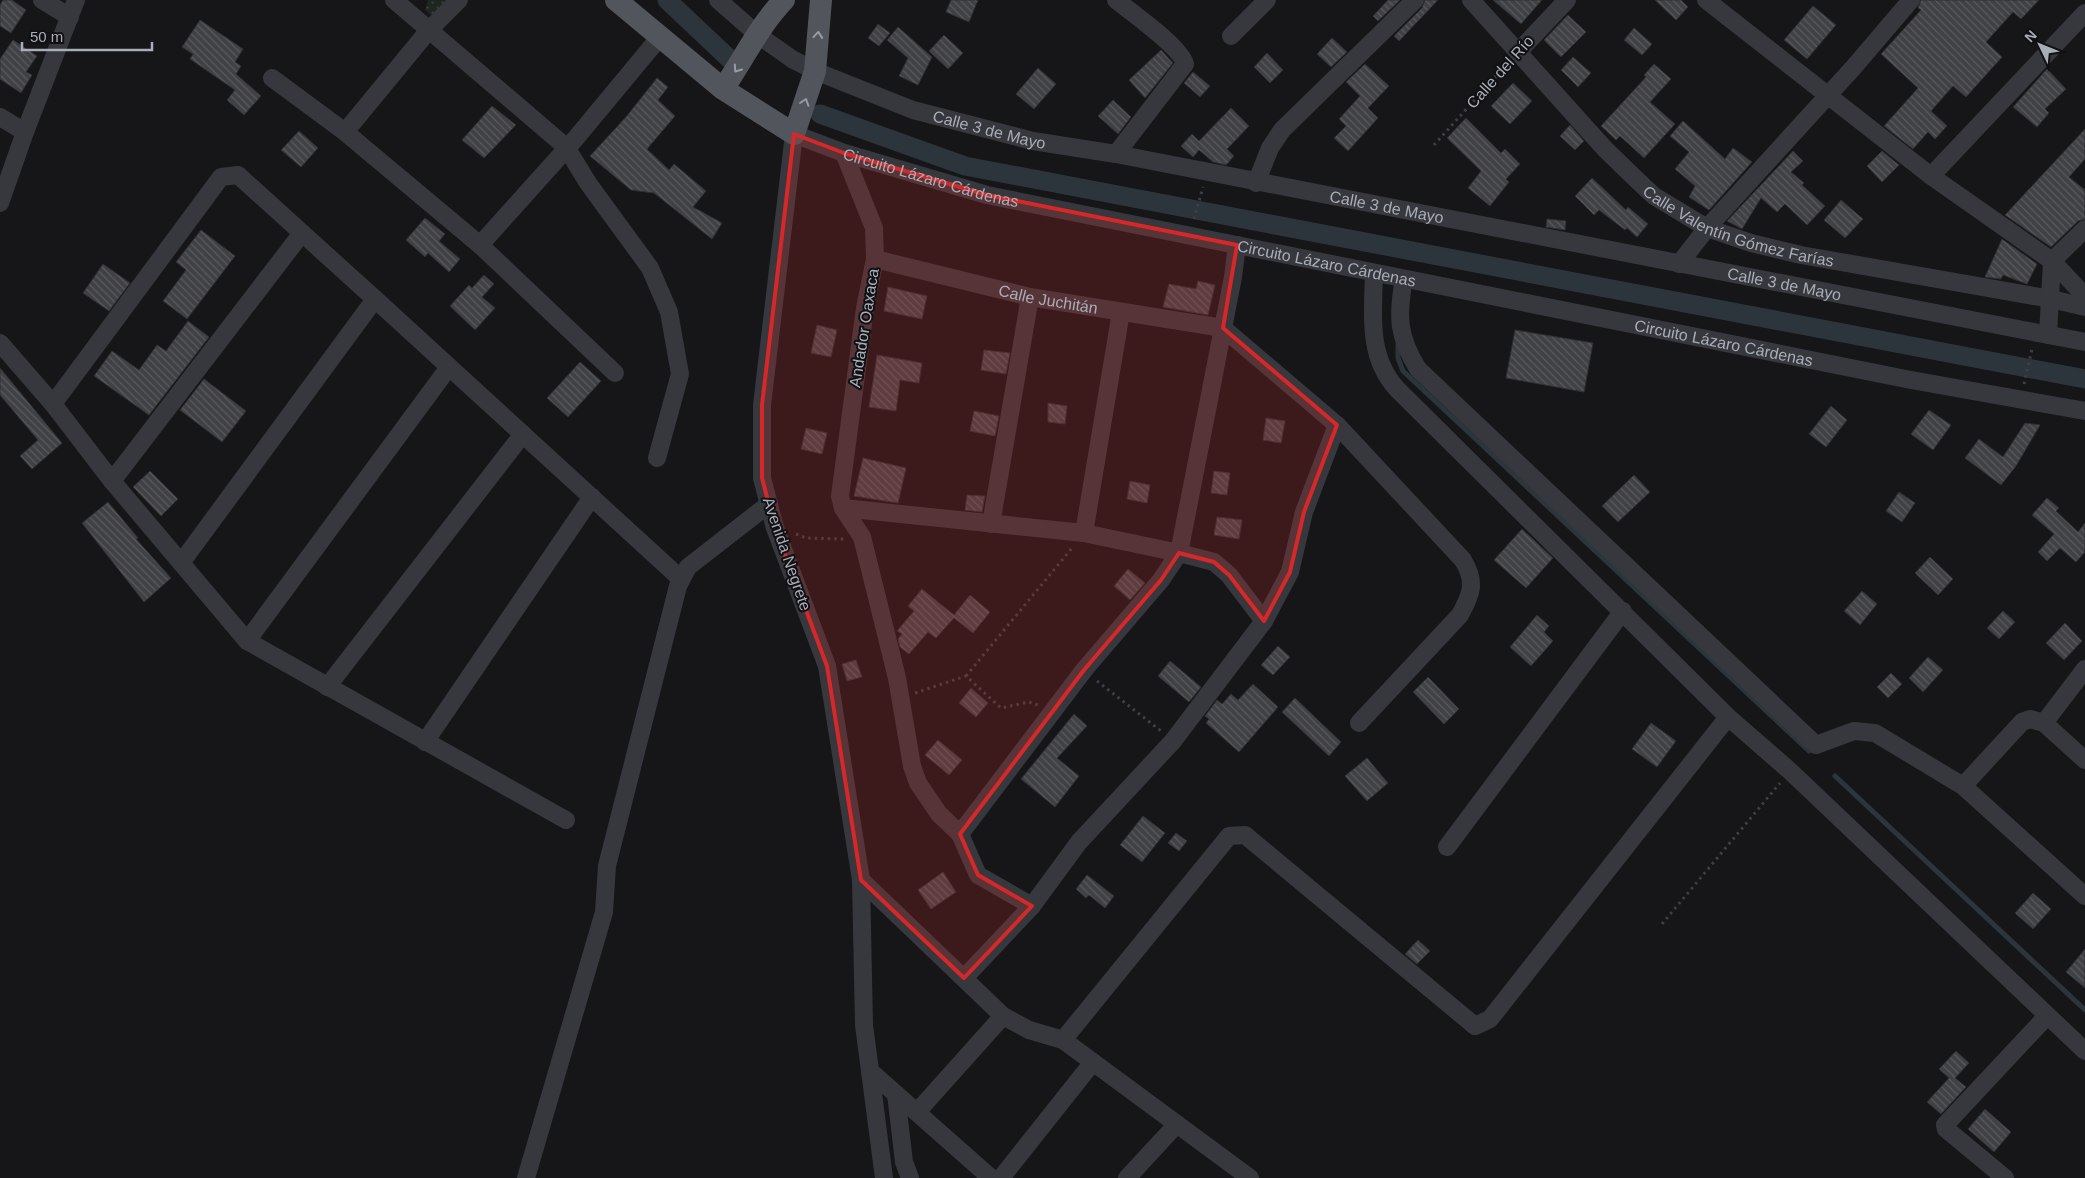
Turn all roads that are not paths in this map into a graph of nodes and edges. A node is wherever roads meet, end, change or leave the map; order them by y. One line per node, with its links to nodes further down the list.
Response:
1 (42, 0): 18 (street)
2 (76, 0): 18 (street)
3 (394, 0): 19 (street)
4 (460, 0): 19 (street)
5 (616, 0): 22 (main road, Circuito Lázaro Cárdenas)
6 (718, 0): 20 (street, Calle 3 de Mayo)
7 (784, 0): 20 (main road)
8 (821, 0): 24 (main road, one-way to 8)
9 (1116, 0): 34 (street)
10 (1267, 0): 21 (street)
11 (1415, 0): 36 (street)
12 (1472, 0): 23 (street, Calle Valentín Gómez Farías)
13 (1567, 0): 23 (street, Calle del Río)
14 (1706, 0): 16 (street)
15 (1911, 0): 27 (street)
16 (1724, 6): 27 (street)
17 (2085, 13): 35 (street)
18 (70, 17): 29 (street)
19 (429, 30): 30 (street); 32 (street)
20 (758, 35): 24 (street, Calle 3 de Mayo); 26 (main road, one-way to 26)
21 (1231, 36)
22 (659, 38): 26 (main road, Circuito Lázaro Cárdenas); 32 (street)
23 (1518, 52): 38 (street, Calle Valentín Gómez Farías)
24 (815, 71): 31 (main road, one-way to 24); 34 (street, Calle 3 de Mayo)
25 (272, 78): 30 (street)
26 (723, 90): 31 (main road, Circuito Lázaro Cárdenas)
27 (1828, 94): 35 (street); 38 (street)
28 (0, 117): 29 (street)
29 (25, 132): 37 (street)
30 (345, 132): 41 (street)
31 (794, 134): 33 (street, Circuito Lázaro Cárdenas); 67 (street, Avenida Negrete)
32 (566, 147): 41 (street); 64 (street)
33 (844, 153): 42 (street, Circuito Lázaro Cárdenas); 43 (street, Andador Oaxaca)
34 (1116, 154): 36 (street, Calle 3 de Mayo)
35 (1931, 176): 44 (street)
36 (1256, 183): 45 (street, Calle 3 de Mayo)
37 (0, 203)
38 (1707, 228): 45 (street); 51 (street, Calle Valentín Gómez Farías)
39 (2085, 229): 44 (street)
40 (302, 234): 50 (street); 60 (street); 65 (street)
41 (480, 245): 59 (street)
42 (1237, 246): 46 (street, Circuito Lázaro Cárdenas); 54 (street)
43 (875, 259): 49 (street, Calle Juchitán); 68 (street, Andador Oaxaca)
44 (2052, 261): 48 (street); 51 (street)
45 (1679, 264): 55 (street, Calle 3 de Mayo)
46 (1374, 273): 47 (street, Circuito Lázaro Cárdenas); 74 (street)
47 (1404, 279): 61 (street, Circuito Lázaro Cárdenas); 84 (street)
48 (2085, 296)
49 (1030, 297): 53 (street, Calle Juchitán); 69 (street)
50 (375, 299): 58 (street); 72 (street)
51 (2052, 299): 52 (street, Calle Valentín Gómez Farías); 55 (street)
52 (2085, 308)
53 (1121, 312): 54 (street, Calle Juchitán); 70 (street)
54 (1223, 328): 62 (street); 71 (street)
55 (2048, 335): 56 (street, Calle 3 de Mayo)
56 (2085, 342)
57 (0, 343): 60 (street)
58 (449, 367): 63 (street); 76 (street)
59 (615, 373)
60 (53, 404): 65 (street)
61 (2085, 411)
62 (1337, 425): 75 (street); 80 (street)
63 (523, 434): 66 (street); 78 (street)
64 (658, 458)
65 (112, 481): 72 (street)
66 (592, 497): 73 (street); 82 (street)
67 (769, 504): 73 (street); 88 (street, Avenida Negrete)
68 (844, 508): 69 (street); 86 (street)
69 (991, 524): 70 (street)
70 (1084, 533): 71 (street)
71 (1179, 552): 75 (street); 86 (street)
72 (181, 564): 76 (street)
73 (681, 579): 101 (street)
74 (1623, 611): 79 (street); 87 (street)
75 (1264, 621): 90 (street)
76 (247, 641): 78 (street)
77 (2085, 669): 81 (street)
78 (327, 687): 82 (street)
79 (1728, 717): 93 (street); 94 (street)
80 (1359, 722)
81 (2044, 723): 83 (street); 84 (street)
82 (425, 742): 85 (street)
83 (2085, 760)
84 (1963, 786): 89 (street)
85 (566, 820)
86 (960, 834): 90 (street)
87 (1447, 847)
88 (861, 880): 91 (street); 97 (street, Avenida Negrete)
89 (2085, 896)
90 (1032, 906): 91 (street)
91 (964, 978): 92 (street)
92 (1003, 1016): 94 (street); 99 (street)
93 (2047, 1016): 95 (street); 108 (street)
94 (1063, 1040): 96 (street)
95 (2085, 1052)
96 (1093, 1062): 100 (street); 105 (street)
97 (870, 1071): 98 (street); 102 (street, Avenida Negrete)
98 (896, 1094): 99 (street); 103 (street)
99 (917, 1112): 104 (street)
100 (1177, 1124): 106 (street); 107 (street)
101 (526, 1178)
102 (884, 1178)
103 (910, 1178)
104 (992, 1178)
105 (1001, 1178)
106 (1127, 1178)
107 (1250, 1178)
108 (2005, 1178)

